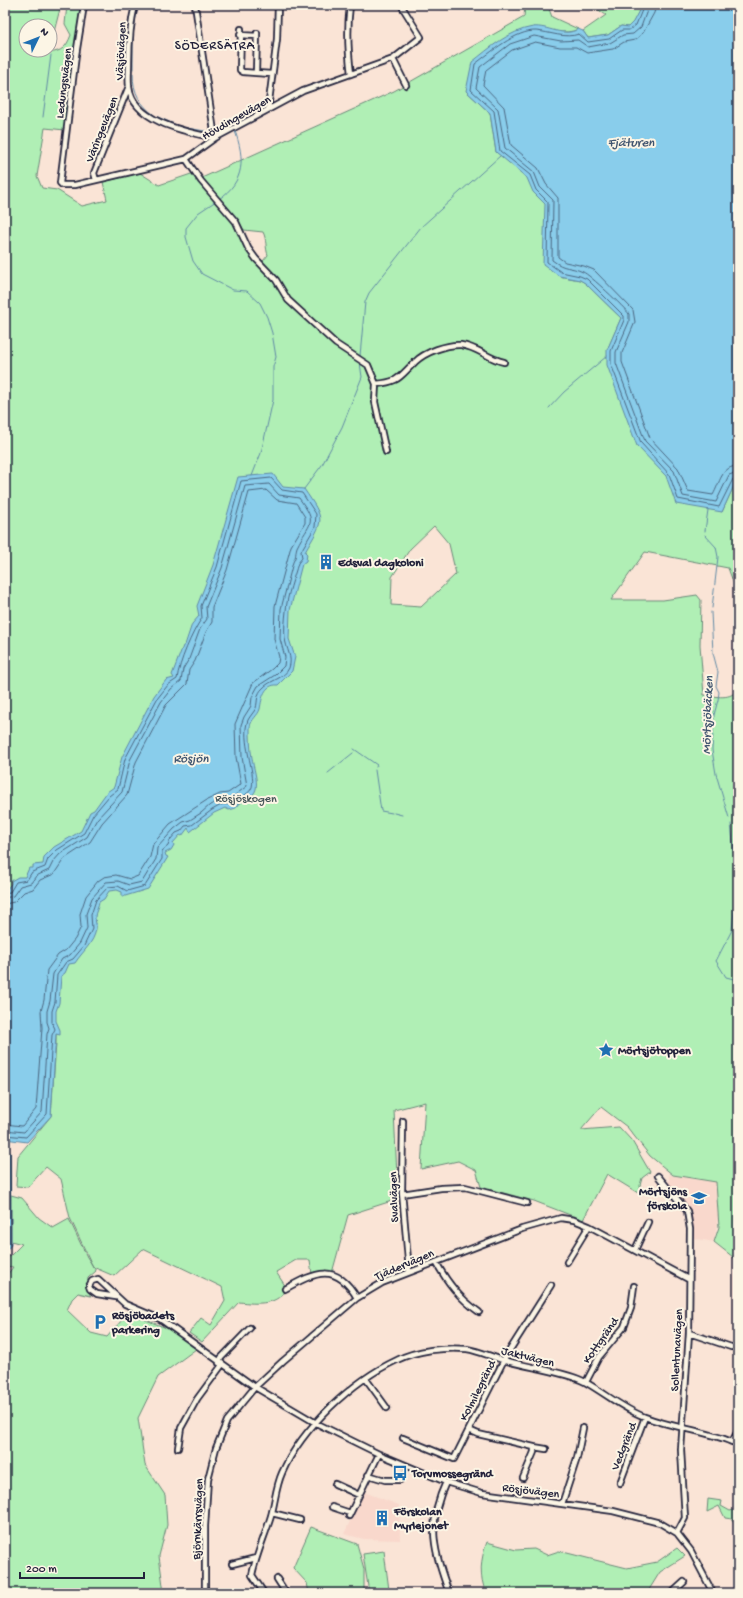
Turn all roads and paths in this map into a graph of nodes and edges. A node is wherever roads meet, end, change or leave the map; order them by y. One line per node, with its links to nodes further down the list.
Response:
1 (84, 5): 19 (street, Ledungsvägen)
2 (135, 5): 13 (street, Väsjövägen)
3 (195, 5): 16 (street)
4 (278, 5): 11 (street)
5 (350, 5): 12 (street)
6 (401, 5): 9 (street, Hövdingevägen)
7 (241, 29): 8 (street)
8 (240, 35): 10 (street); 10 (street)
9 (393, 59): 12 (street, Hövdingevägen); 14 (street)
10 (256, 72): 11 (street)
11 (272, 74): 15 (street)
12 (351, 74): 15 (street, Hövdingevägen)
13 (128, 86): 16 (street, Väsjövägen); 18 (street, Väringevägen)
14 (406, 86)
15 (268, 109): 16 (street, Hövdingevägen)
16 (215, 138): 17 (street, Hövdingevägen)
17 (186, 159): 18 (street, Hövdingevägen); 21 (street)
18 (96, 180): 19 (street, Hövdingevägen)
19 (62, 185)
20 (504, 362): 21 (street)
21 (376, 384): 22 (street)
22 (386, 452)
23 (403, 1121): 25 (street, Svalvägen)
24 (658, 1176): 33 (street, Sollentunavägen)
25 (402, 1194): 26 (street); 32 (street, Svalvägen)
26 (527, 1203)
27 (648, 1222): 29 (street)
28 (589, 1226): 29 (street, Tjädervägen); 30 (street, Tjädervägen); 31 (street)
29 (634, 1250): 33 (street, Tjädervägen)
30 (436, 1262): 32 (street, Tjädervägen); 39 (street)
31 (567, 1262)
32 (409, 1271): 38 (street, Tjädervägen)
33 (688, 1279): 41 (street, Sollentunavägen)
34 (551, 1285): 43 (street, Kolmilegränd)
35 (634, 1286): 46 (street, Kottgränd)
36 (285, 1289): 38 (street)
37 (116, 1297): 37 (street, Rösjövägen); 44 (street, Rösjövägen)
38 (357, 1298): 47 (street, Tjädervägen)
39 (479, 1312)
40 (250, 1328): 44 (street)
41 (689, 1333): 42 (street); 51 (street, Sollentunavägen)
42 (738, 1347)
43 (504, 1360): 45 (street, Jaktvägen); 46 (street, Jaktvägen); 53 (street, Kolmilegränd)
44 (221, 1364): 47 (street, Rösjövägen); 57 (street)
45 (366, 1379): 48 (street); 50 (street, Jaktvägen)
46 (586, 1382): 49 (street, Jaktvägen)
47 (255, 1387): 50 (street, Rösjövägen); 76 (street, Björnkärrsvägen)
48 (387, 1408)
49 (645, 1417): 51 (street, Jaktvägen); 64 (street, Vedgränd)
50 (316, 1423): 59 (street, Rösjövägen); 69 (street, Jaktvägen)
51 (682, 1427): 54 (street, Jaktvägen); 71 (street, Sollentunavägen)
52 (583, 1428): 67 (street)
53 (469, 1430): 55 (street, Kolmilegränd); 56 (street)
54 (738, 1431)
55 (403, 1438)
56 (534, 1447): 58 (street); 62 (street)
57 (178, 1448)
58 (546, 1449)
59 (379, 1454): 60 (street); 63 (street, Rösjövägen)
60 (368, 1475): 61 (street); 66 (street)
61 (402, 1476)
62 (523, 1478)
63 (446, 1482): 67 (street, Rösjövägen); 79 (street)
64 (620, 1483)
65 (335, 1484): 66 (street)
66 (359, 1495): 68 (street)
67 (562, 1504): 71 (street, Rösjövägen)
68 (332, 1507)
69 (272, 1513): 70 (street); 72 (street, Jaktvägen)
70 (300, 1520)
71 (677, 1533): 81 (street, Rösjövägen)
72 (256, 1558): 73 (street); 77 (street, Jaktvägen)
73 (232, 1564)
74 (277, 1579): 78 (street)
75 (684, 1582): 80 (street)
76 (205, 1593)
77 (264, 1593)
78 (286, 1593)
79 (449, 1593)
80 (672, 1593)
81 (714, 1593)

